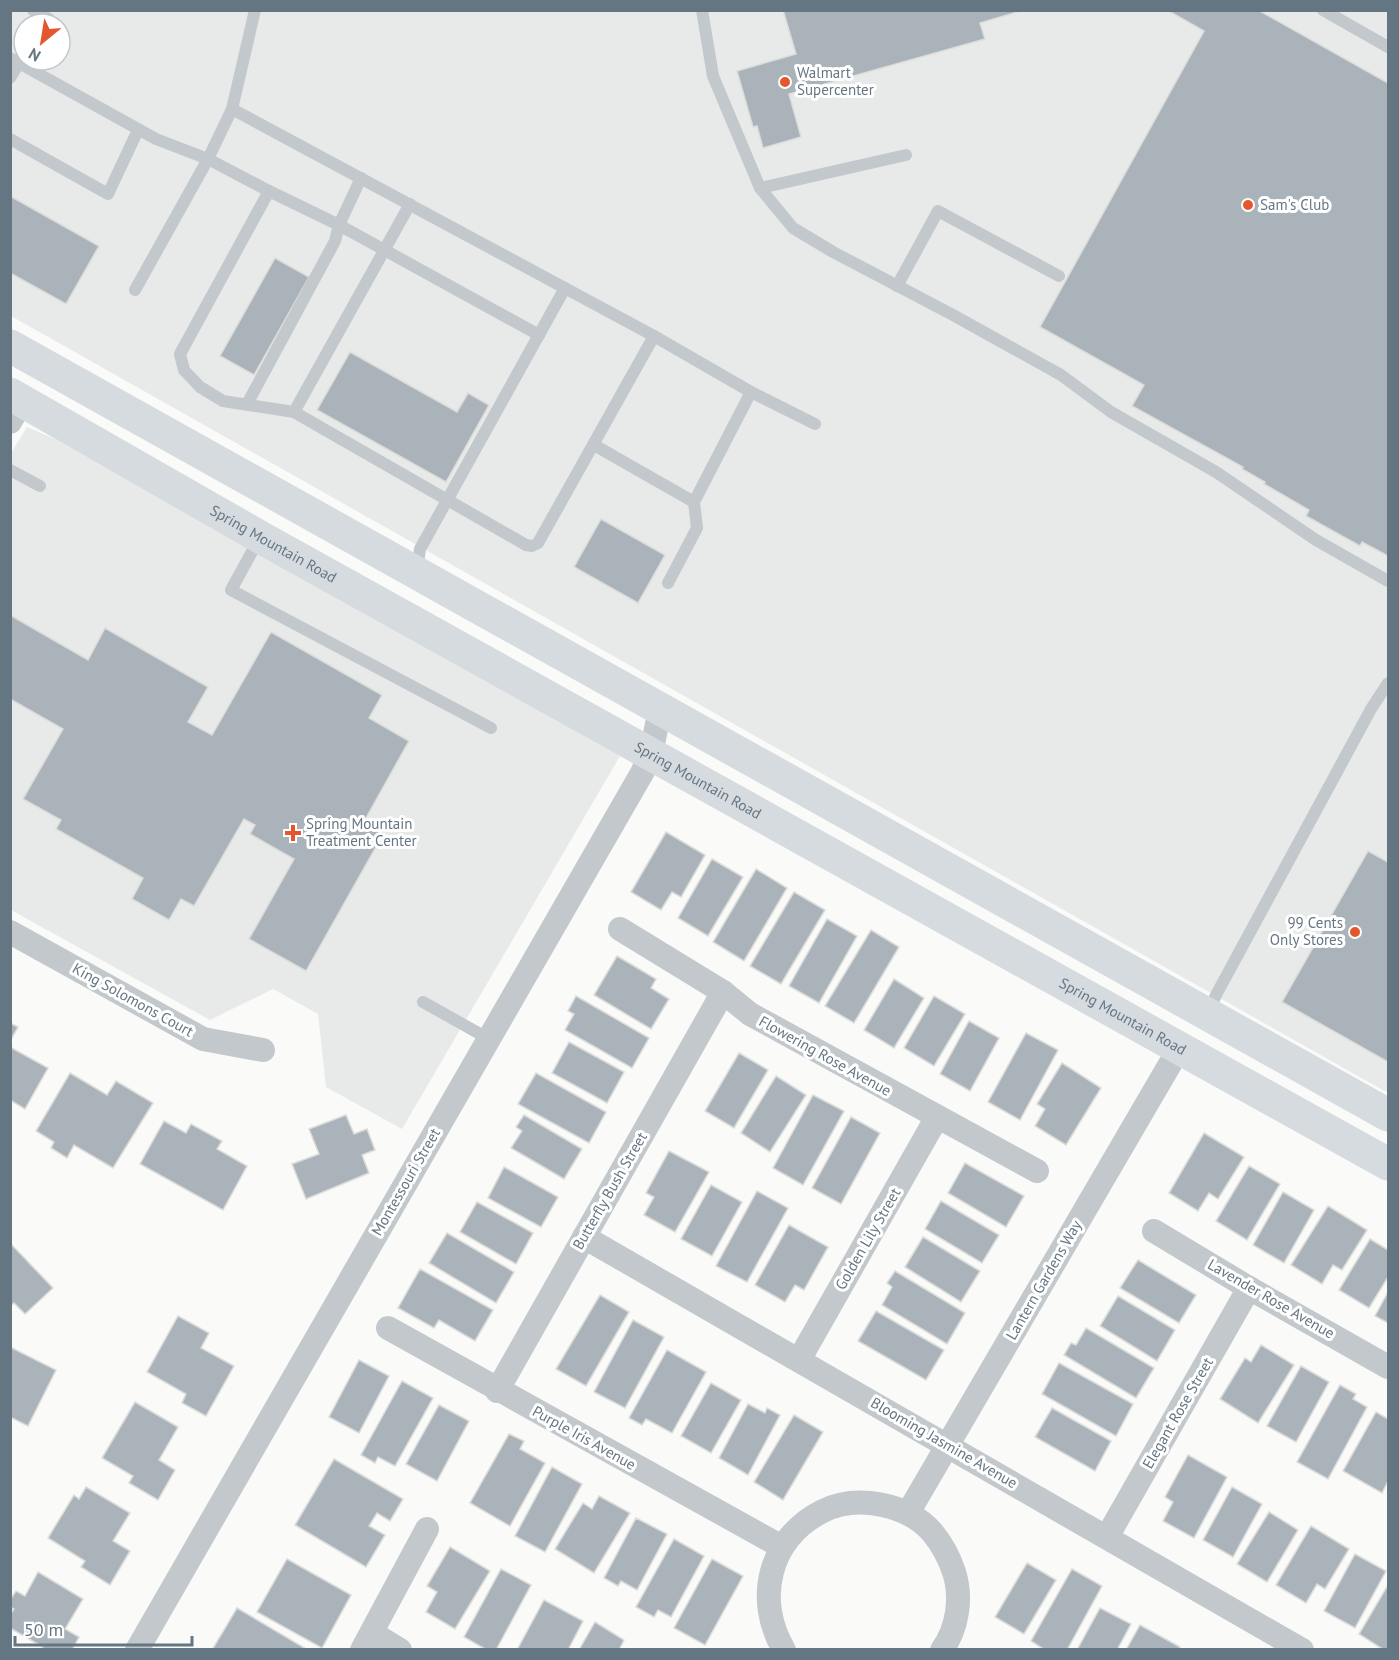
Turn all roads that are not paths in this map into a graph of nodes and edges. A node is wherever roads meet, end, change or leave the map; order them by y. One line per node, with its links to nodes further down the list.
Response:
1 (255, 10): 6 (lane)
2 (702, 10): 12 (lane)
3 (1323, 10): 4 (lane)
4 (1389, 47)
5 (41, 72): 7 (lane)
6 (232, 109): 10 (lane); 11 (lane)
7 (138, 130): 8 (lane); 10 (lane)
8 (10, 139)
9 (906, 155): 12 (lane)
10 (208, 159): 13 (lane); 20 (lane)
11 (361, 178): 14 (lane); 15 (lane)
12 (760, 188): 18 (lane)
13 (269, 191): 15 (lane); 27 (lane)
14 (410, 204): 16 (lane); 19 (lane)
15 (339, 225): 16 (lane); 27 (lane)
16 (385, 250): 21 (lane); 29 (lane)
17 (1059, 276): 18 (lane)
18 (897, 286): 38 (lane)
19 (565, 288): 21 (lane); 22 (lane)
20 (135, 290)
21 (539, 335): 34 (lane)
22 (654, 336): 26 (lane); 31 (lane)
23 (10, 345): 25 (main road)
24 (10, 366): 25 (main road)
25 (79, 384): 37 (main road)
26 (751, 392): 30 (lane); 35 (lane)
27 (247, 404): 29 (lane)
28 (14, 406): 36 (main road, Spring Mountain Road)
29 (294, 412): 34 (lane)
30 (815, 424)
31 (594, 445): 34 (lane); 35 (lane)
32 (10, 470): 33 (lane)
33 (40, 486)
34 (448, 499): 37 (lane)
35 (694, 502): 39 (lane)
36 (260, 537): 42 (lane); 43 (main road, Spring Mountain Road)
37 (417, 572): 41 (main road)
38 (1389, 581)
39 (668, 583)
40 (1389, 683): 49 (lane)
41 (660, 709): 43 (street, Montessouri Street); 49 (main road)
42 (491, 728)
43 (651, 754): 46 (main road, Spring Mountain Road); 50 (street, Montessouri Street)
44 (620, 929): 47 (street, Flowering Rose Avenue)
45 (10, 932): 52 (street, King Solomons Court)
46 (1008, 953): 49 (main road); 51 (main road, Spring Mountain Road)
47 (723, 992): 54 (street, Flowering Rose Avenue); 59 (street, Butterfly Bush Street)
48 (423, 1002): 50 (lane)
49 (1208, 1014): 53 (main road)
50 (489, 1039): 72 (street, Montessouri Street)
51 (1180, 1047): 55 (main road); 56 (main road, Spring Mountain Road); 65 (street, Lantern Gardens Way)
52 (262, 1050)
53 (1389, 1115)
54 (937, 1117): 57 (street, Flowering Rose Avenue); 62 (street, Golden Lily Street)
55 (1389, 1126)
56 (1389, 1164)
57 (1037, 1170)
58 (1154, 1231): 60 (street, Lavender Rose Avenue)
59 (584, 1237): 62 (street, Blooming Jasmine Avenue); 64 (street, Butterfly Bush Street)
60 (1250, 1288): 63 (street, Lavender Rose Avenue); 68 (street, Elegant Rose Street)
61 (388, 1328): 64 (street, Purple Iris Avenue)
62 (799, 1360): 65 (street, Blooming Jasmine Avenue)
63 (1389, 1366)
64 (497, 1391): 69 (street, Purple Iris Avenue)
65 (948, 1445): 66 (street, Lantern Gardens Way); 68 (street, Blooming Jasmine Avenue)
66 (908, 1513): 69 (street); 71 (street)
67 (428, 1529): 70 (street)
68 (1107, 1537): 75 (street, Blooming Jasmine Avenue)
69 (782, 1547): 74 (street)
70 (367, 1641): 73 (street)
71 (952, 1646)
72 (137, 1650)
73 (400, 1650)
74 (784, 1650)
75 (1302, 1650)

